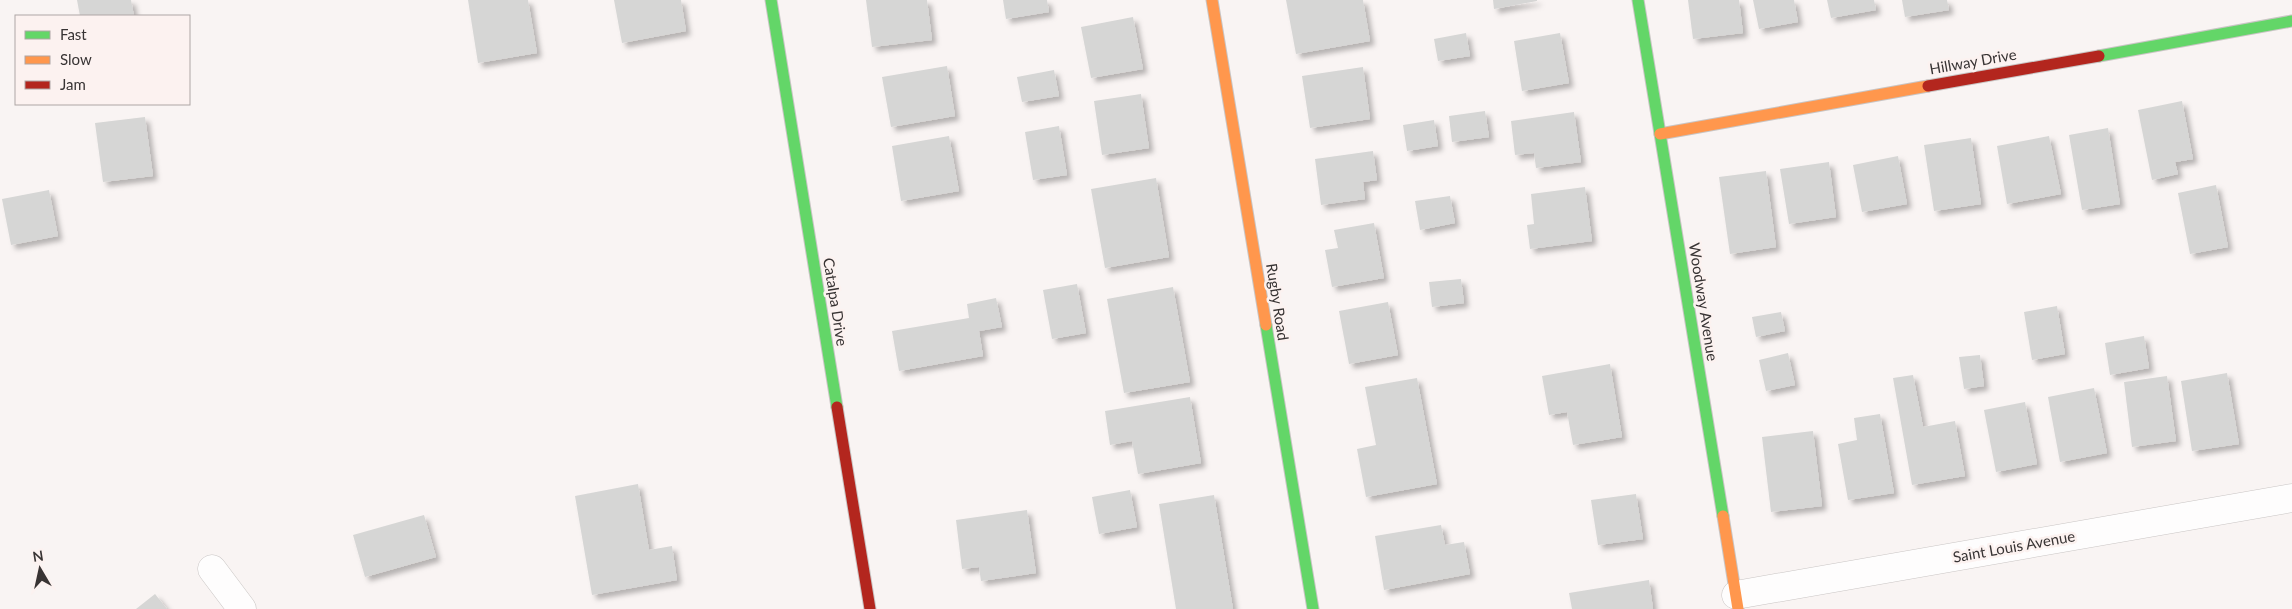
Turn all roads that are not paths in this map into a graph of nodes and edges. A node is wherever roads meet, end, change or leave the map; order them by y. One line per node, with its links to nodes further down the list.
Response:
1 (771, 0): 10 (street, Catalpa Drive)
2 (1212, 0): 11 (street, Rugby Road)
3 (1638, 0): 5 (street, Woodway Avenue)
4 (2292, 20): 5 (street, Hillway Drive)
5 (1660, 134): 8 (street, Woodway Avenue)
6 (2292, 498): 8 (street, Saint Louis Avenue)
7 (212, 569): 9 (street)
8 (1737, 602)
9 (242, 609)
10 (870, 609)
11 (1313, 609)

